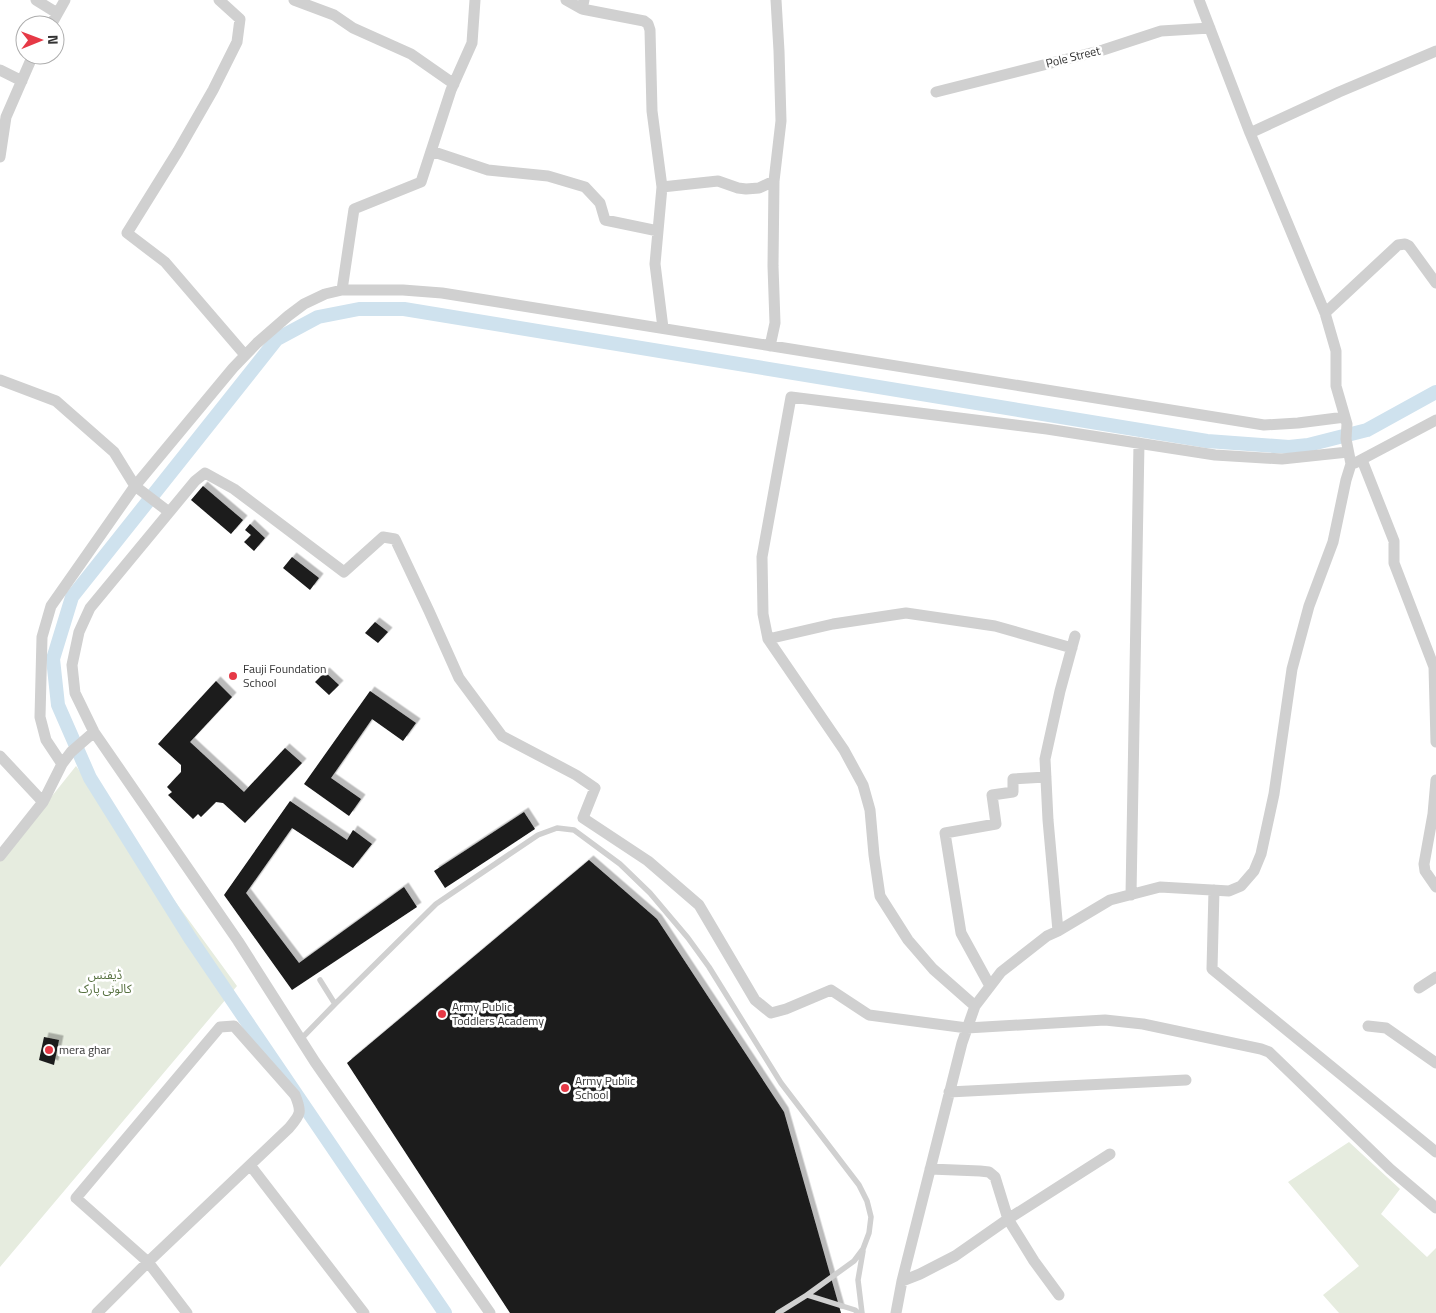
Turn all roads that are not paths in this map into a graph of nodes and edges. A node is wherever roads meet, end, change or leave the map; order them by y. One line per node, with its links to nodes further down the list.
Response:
1 (36, 0): 10 (street)
2 (65, 0): 10 (street)
3 (219, 0): 30 (street)
4 (294, 0): 16 (street)
5 (475, 0): 16 (street)
6 (566, 0): 9 (street)
7 (776, 0): 22 (street)
8 (1199, 0): 11 (street)
9 (583, 5): 23 (street)
10 (57, 14)
11 (1210, 28): 17 (street, Pole Street); 18 (street)
12 (1436, 51): 18 (street)
13 (29, 65): 15 (street)
14 (0, 70): 15 (street)
15 (22, 81): 19 (street)
16 (454, 84): 20 (street)
17 (936, 92)
18 (1250, 133): 27 (street)
19 (2, 137): 21 (street)
20 (431, 151): 24 (street); 26 (street)
21 (0, 157)
22 (774, 180): 23 (street); 29 (street)
23 (662, 187): 24 (street)
24 (658, 231): 28 (street)
25 (1436, 283): 27 (street)
26 (342, 290): 28 (street); 30 (street)
27 (1325, 312): 32 (street)
28 (663, 328): 29 (street)
29 (770, 346): 32 (street)
30 (246, 355): 37 (street)
31 (0, 380): 37 (street)
32 (1346, 420): 35 (street)
33 (1436, 420): 36 (street)
34 (1139, 443): 35 (street); 40 (street); 53 (street)
35 (1348, 452): 36 (street)
36 (1356, 462): 42 (street); 52 (street)
37 (135, 486): 38 (street); 46 (street)
38 (165, 510): 43 (street); 62 (street)
39 (1075, 636): 41 (street)
40 (768, 639): 41 (street); 60 (street)
41 (1072, 648): 47 (street)
42 (1435, 667): 44 (street)
43 (90, 736): 46 (street); 63 (street)
44 (1436, 742)
45 (0, 756): 49 (street)
46 (62, 764): 49 (street)
47 (1046, 777): 54 (street); 57 (street)
48 (1436, 780): 51 (street)
49 (43, 802): 50 (street)
50 (0, 856)
51 (1436, 887)
52 (1214, 890): 53 (street); 67 (street)
53 (1130, 895): 54 (street)
54 (1058, 931): 57 (street)
55 (1436, 978): 58 (street)
56 (320, 980): 59 (lane)
57 (990, 986): 60 (street)
58 (1419, 988)
59 (335, 1004): 63 (lane); 73 (lane)
60 (975, 1006): 62 (street)
61 (1368, 1026): 64 (street)
62 (967, 1028): 66 (street); 71 (street)
63 (300, 1040): 81 (street)
64 (1436, 1063)
65 (1186, 1080): 66 (street)
66 (949, 1092): 70 (street)
67 (1436, 1152)
68 (1110, 1154): 72 (street)
69 (250, 1165): 74 (street); 74 (street); 80 (street)
70 (930, 1169): 72 (street); 75 (street)
71 (1436, 1208)
72 (1008, 1219): 75 (street); 77 (street)
73 (863, 1249): 76 (lane); 84 (lane)
74 (148, 1262): 78 (street); 79 (street)
75 (902, 1281): 85 (street)
76 (807, 1295): 82 (lane); 83 (lane)
77 (1059, 1295)
78 (97, 1313)
79 (187, 1313)
80 (364, 1313)
81 (490, 1313)
82 (778, 1313)
83 (858, 1313)
84 (862, 1313)
85 (896, 1313)

